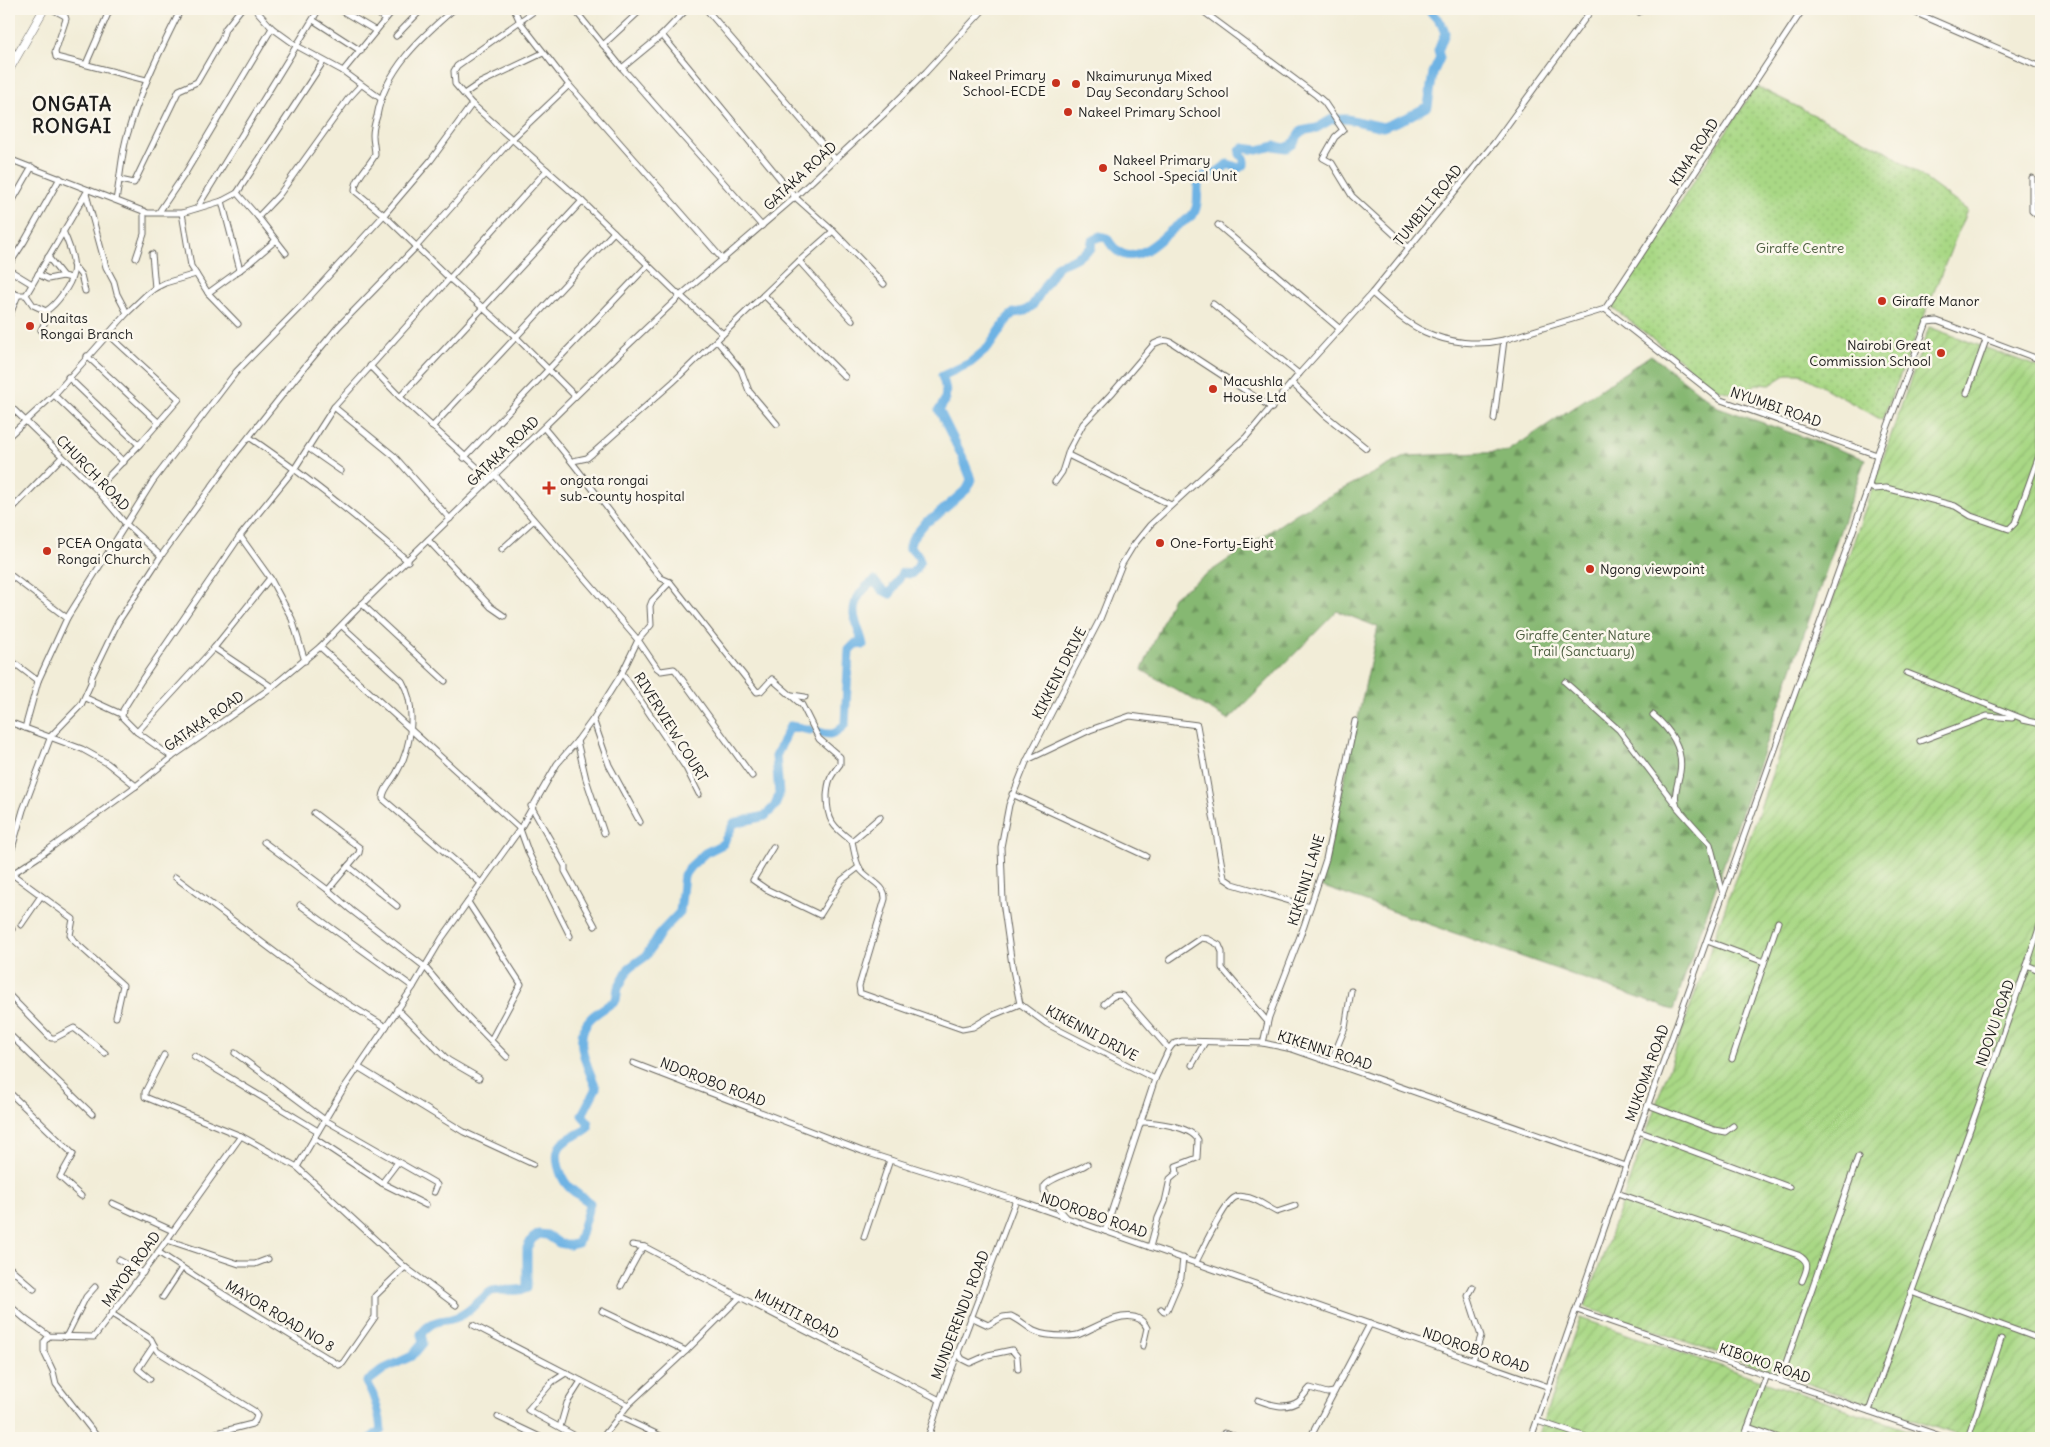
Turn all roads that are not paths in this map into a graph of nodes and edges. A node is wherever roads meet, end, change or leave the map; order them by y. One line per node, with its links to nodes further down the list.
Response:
1 (52, 9): 38 (street)
2 (110, 9): 38 (street)
3 (181, 9): 43 (street)
4 (241, 9): 56 (street)
5 (255, 9): 27 (street)
6 (319, 9): 25 (street)
7 (339, 9): 28 (street)
8 (374, 9): 24 (street)
9 (394, 9): 24 (street)
10 (422, 9): 30 (street)
11 (454, 9): 47 (street)
12 (514, 9): 26 (street)
13 (537, 9): 26 (street)
14 (574, 9): 31 (street)
15 (642, 9): 31 (street)
16 (687, 9): 29 (street)
17 (706, 9): 51 (street)
18 (984, 9): 51 (street, GATAKA ROAD)
19 (1200, 9): 78 (street)
20 (1592, 9): 78 (street, TUMBILI ROAD)
21 (1803, 9): 108 (street, KIMA ROAD)
22 (1907, 9): 39 (street)
23 (42, 10): 36 (highway)
24 (384, 19): 28 (street)
25 (313, 20): 33 (street); 34 (street)
26 (520, 22): 35 (street); 46 (street)
27 (272, 28): 33 (street); 66 (street)
28 (376, 31): 34 (street)
29 (662, 35): 40 (street); 59 (street)
30 (396, 36)
31 (603, 45): 40 (street)
32 (9, 46): 36 (street)
33 (297, 46): 37 (street); 64 (street)
34 (361, 50): 42 (street)
35 (543, 53): 44 (street); 46 (street)
36 (16, 56): 41 (highway)
37 (323, 62): 42 (street); 58 (street)
38 (86, 64): 43 (street)
39 (2041, 67)
40 (622, 68): 72 (street)
41 (9, 70)
42 (343, 71): 45 (street)
43 (146, 80): 56 (street)
44 (569, 85): 49 (street); 83 (street)
45 (360, 86): 47 (street); 69 (street)
46 (464, 94): 48 (street)
47 (380, 98): 68 (street)
48 (472, 104): 49 (street); 68 (street)
49 (513, 138): 53 (street); 77 (street)
50 (9, 159): 52 (street)
51 (835, 159): 59 (street, GATAKA ROAD)
52 (32, 167): 54 (street); 63 (street)
53 (547, 170): 62 (street); 94 (street)
54 (60, 178): 57 (street); 85 (street)
55 (2032, 178): 70 (street)
56 (120, 180): 60 (street)
57 (87, 192): 60 (street); 73 (street); 110 (street)
58 (237, 193): 61 (street); 69 (street)
59 (795, 197): 72 (street, GATAKA ROAD); 74 (street)
60 (116, 200): 65 (street)
61 (222, 201): 64 (street); 89 (street)
62 (582, 202): 75 (street); 107 (street)
63 (9, 207)
64 (197, 208): 67 (street)
65 (144, 211): 66 (street); 82 (street)
66 (159, 212): 67 (street)
67 (182, 213): 91 (street)
68 (384, 215): 77 (street); 165 (street)
69 (258, 217): 76 (street)
70 (2041, 219)
71 (1218, 225): 114 (street)
72 (762, 226): 83 (street, GATAKA ROAD)
73 (63, 231): 81 (street); 86 (street)
74 (833, 231): 84 (street); 96 (street)
75 (614, 232): 87 (street); 118 (street)
76 (275, 241): 79 (street); 89 (street)
77 (416, 246): 94 (street); 144 (street)
78 (1408, 247): 101 (street, TUMBILI ROAD)
79 (286, 253)
80 (152, 254): 97 (street)
81 (48, 258): 90 (street); 92 (street)
82 (136, 258)
83 (723, 260): 105 (street, GATAKA ROAD)
84 (799, 261): 104 (street); 112 (street)
85 (9, 265)
86 (73, 265): 93 (street); 99 (street)
87 (648, 265): 105 (street); 125 (street)
88 (9, 270): 95 (street)
89 (240, 270): 100 (street)
90 (38, 274): 92 (street); 95 (street)
91 (196, 274): 97 (street); 100 (street)
92 (63, 276): 93 (street)
93 (71, 278): 109 (street)
94 (449, 278): 107 (street); 124 (street)
95 (32, 284): 103 (street)
96 (884, 284)
97 (155, 288): 110 (street)
98 (9, 290): 102 (street)
99 (85, 291)
100 (208, 293): 113 (street)
101 (1372, 293): 114 (street, TUMBILI ROAD); 119 (street)
102 (18, 295): 103 (street); 111 (street)
103 (26, 295): 109 (street)
104 (764, 295): 117 (street); 128 (street)
105 (681, 296): 117 (street); 132 (street, GATAKA ROAD)
106 (1213, 304): 126 (street)
107 (483, 307): 118 (street); 133 (street)
108 (1605, 309): 119 (street); 150 (street, NYUMBI ROAD)
109 (46, 312): 115 (street)
110 (127, 313): 116 (street)
111 (9, 317)
112 (852, 320)
113 (238, 324)
114 (1340, 329): 126 (street, TUMBILI ROAD)
115 (41, 330)
116 (108, 334): 122 (street); 139 (street)
117 (723, 334): 121 (street)
118 (515, 336): 125 (street); 141 (street)
119 (1504, 340): 137 (street)
120 (1986, 340): 123 (street); 130 (street); 150 (street, MUKOMA ROAD)
121 (717, 341): 140 (street); 153 (street)
122 (87, 356): 127 (street); 139 (street)
123 (2041, 360)
124 (370, 366): 133 (street); 135 (street)
125 (548, 370): 132 (street); 152 (street)
126 (1299, 374): 129 (street, TUMBILI ROAD)
127 (68, 377): 131 (street); 145 (street)
128 (845, 377)
129 (1292, 383): 136 (street, TUMBILI ROAD); 147 (street)
130 (1967, 393)
131 (54, 394): 138 (street); 154 (street)
132 (575, 396): 142 (street, GATAKA ROAD)
133 (400, 397): 141 (street)
134 (9, 406): 138 (street, CHURCH ROAD)
135 (334, 407): 146 (street); 163 (street)
136 (1272, 408): 149 (street); 161 (street, KIKKENI DRIVE)
137 (1494, 419)
138 (25, 420): 143 (street); 151 (street, CHURCH ROAD)
139 (159, 423): 145 (street)
140 (777, 424)
141 (432, 427): 152 (street)
142 (544, 428): 153 (street); 157 (street, GATAKA ROAD)
143 (9, 436)
144 (249, 437): 155 (street); 169 (street)
145 (139, 445): 154 (street)
146 (308, 448): 155 (street); 156 (street)
147 (1366, 448)
148 (2041, 450): 159 (street)
149 (1068, 455): 158 (street); 161 (street)
150 (1877, 455): 159 (street, MUKOMA ROAD)
151 (62, 457): 160 (street, CHURCH ROAD); 162 (street)
152 (464, 458): 157 (street)
153 (572, 461): 173 (street)
154 (124, 462): 160 (street)
155 (295, 468): 166 (street); 170 (street)
156 (341, 471)
157 (492, 477): 163 (street, GATAKA ROAD); 164 (street)
158 (1056, 482)
159 (1869, 486): 229 (street, MUKOMA ROAD)
160 (96, 489): 165 (street, CHURCH ROAD)
161 (1171, 505): 206 (street, KIKKENI DRIVE)
162 (9, 512)
163 (450, 518): 167 (street, GATAKA ROAD)
164 (533, 520): 168 (street); 178 (street)
165 (125, 523): 169 (street, CHURCH ROAD); 176 (street)
166 (240, 536): 172 (street); 192 (street)
167 (428, 540): 170 (street, GATAKA ROAD); 175 (street)
168 (502, 549)
169 (161, 556): 191 (street)
170 (408, 562): 174 (street, GATAKA ROAD)
171 (9, 574): 176 (street)
172 (270, 578): 180 (street); 182 (street)
173 (670, 582): 178 (street); 189 (street)
174 (362, 604): 177 (street, GATAKA ROAD); 186 (street)
175 (504, 616)
176 (67, 618): 185 (street)
177 (342, 626): 179 (street, GATAKA ROAD); 200 (street)
178 (638, 640): 183 (street); 207 (street)
179 (320, 647): 182 (street, GATAKA ROAD); 200 (street)
180 (214, 648): 188 (street); 201 (street)
181 (9, 659): 185 (street)
182 (305, 661): 188 (street, GATAKA ROAD)
183 (622, 672): 194 (street); 209 (street, RIVERVIEW COURT)
184 (1907, 673): 195 (street)
185 (38, 681): 199 (street)
186 (445, 681)
187 (1565, 682): 212 (street)
188 (272, 687): 205 (street, GATAKA ROAD)
189 (791, 695): 190 (street); 218 (street)
190 (805, 697)
191 (86, 698): 192 (street); 202 (street)
192 (121, 714): 201 (street)
193 (1653, 714): 212 (street)
194 (593, 719): 203 (street); 215 (street)
195 (2026, 720): 198 (street); 204 (street)
196 (1356, 721): 234 (street, KIKENNI LANE)
197 (9, 722): 199 (street)
198 (2041, 724)
199 (25, 728): 202 (street)
200 (411, 731): 216 (street); 227 (street)
201 (137, 732): 205 (street)
202 (51, 736): 208 (street); 222 (street)
203 (577, 741): 211 (street); 217 (street)
204 (1920, 741)
205 (172, 757): 208 (street, GATAKA ROAD)
206 (1027, 760): 210 (street, KIKKENI DRIVE); 234 (street)
207 (752, 776)
208 (136, 786): 225 (street, GATAKA ROAD)
209 (700, 794)
210 (1012, 794): 221 (street); 251 (street, KIKKENI DRIVE)
211 (531, 806): 216 (street); 239 (street)
212 (1677, 807): 229 (street)
213 (314, 813): 223 (street)
214 (880, 817): 218 (street)
215 (640, 822)
216 (520, 829): 227 (street); 241 (street)
217 (604, 833)
218 (852, 841): 224 (street)
219 (264, 842): 228 (street)
220 (773, 847): 224 (street)
221 (1146, 856)
222 (9, 859)
223 (348, 866): 228 (street); 233 (street)
224 (858, 867): 251 (street)
225 (10, 875): 230 (street)
226 (174, 878): 256 (street)
227 (482, 883): 231 (street)
228 (328, 890): 246 (street)
229 (1723, 895): 242 (street, MUKOMA ROAD)
230 (41, 896): 238 (street); 254 (street)
231 (468, 902): 246 (street); 258 (street)
232 (300, 905): 248 (street)
233 (397, 906)
234 (1310, 907): 255 (street, KIKENNI LANE)
235 (1778, 922): 244 (street)
236 (2041, 922): 245 (street)
237 (9, 924): 240 (street)
238 (21, 925)
239 (594, 926)
240 (12, 929)
241 (570, 936)
242 (1707, 941): 244 (street); 275 (street, MUKOMA ROAD)
243 (1170, 959): 255 (street)
244 (1764, 962): 267 (street)
245 (2026, 966): 247 (street, NDOVU ROAD); 322 (street, NDOVU ROAD)
246 (425, 967): 248 (street); 258 (street)
247 (2041, 971)
248 (413, 987): 253 (street)
249 (1351, 991): 268 (street)
250 (9, 995): 262 (street)
251 (1020, 1004): 273 (street, KIKENNI DRIVE)
252 (1104, 1004): 261 (street)
253 (397, 1009): 256 (street); 272 (street)
254 (116, 1017)
255 (1267, 1020): 260 (street, KIKENNI LANE)
256 (386, 1027): 271 (street)
257 (9, 1034): 276 (street)
258 (490, 1040): 266 (street)
259 (1205, 1042): 260 (street, KIKENNI ROAD); 261 (street, KIKENNI ROAD); 270 (street)
260 (1263, 1043): 268 (street, KIKENNI ROAD)
261 (1169, 1050): 273 (street)
262 (105, 1053)
263 (234, 1053): 277 (street)
264 (164, 1055): 282 (street)
265 (194, 1056): 280 (street)
266 (507, 1057)
267 (1732, 1058)
268 (1331, 1062): 289 (street, KIKENNI ROAD)
269 (633, 1063): 285 (street, NDOROBO ROAD)
270 (1192, 1065)
271 (358, 1068): 277 (street); 287 (street)
272 (479, 1078)
273 (1155, 1079): 278 (street)
274 (9, 1092): 295 (street)
275 (1648, 1105): 279 (street); 281 (street, MUKOMA ROAD)
276 (92, 1114)
277 (325, 1120): 280 (street); 286 (street)
278 (1140, 1122): 302 (street); 307 (street)
279 (1733, 1126)
280 (318, 1131): 283 (street)
281 (1638, 1131): 289 (street, MUKOMA ROAD); 292 (street)
282 (241, 1136): 290 (street); 301 (street, MAYOR ROAD)
283 (314, 1138): 290 (street); 291 (street)
284 (1858, 1157): 347 (street)
285 (890, 1160): 296 (street, NDOROBO ROAD); 303 (street)
286 (398, 1162): 291 (street); 293 (street)
287 (533, 1164)
288 (1087, 1164): 300 (street)
289 (1626, 1166): 294 (street, MUKOMA ROAD)
290 (297, 1167): 314 (street)
291 (382, 1183): 298 (street)
292 (1789, 1187)
293 (434, 1192)
294 (1617, 1193): 317 (street); 328 (street, MUKOMA ROAD)
295 (81, 1196)
296 (1016, 1200): 300 (street, NDOROBO ROAD); 331 (street, MUNDERENDU ROAD)
297 (112, 1203): 301 (street)
298 (426, 1205)
299 (1295, 1206): 312 (street)
300 (1067, 1219): 302 (street, NDOROBO ROAD)
301 (174, 1230): 304 (street, MAYOR ROAD)
302 (1105, 1231): 307 (street, NDOROBO ROAD)
303 (864, 1237)
304 (167, 1240): 308 (street, MAYOR ROAD); 310 (street)
305 (632, 1245): 306 (street)
306 (645, 1247): 318 (street); 324 (street)
307 (1150, 1247): 309 (street, NDOROBO ROAD)
308 (158, 1252): 315 (street, MAYOR ROAD NO 8); 316 (street, MAYOR ROAD)
309 (1183, 1258): 312 (street, NDOROBO ROAD); 327 (street)
310 (268, 1259)
311 (119, 1260): 316 (street)
312 (1196, 1262): 333 (street, NDOROBO ROAD)
313 (9, 1267): 321 (street)
314 (405, 1267): 315 (street, MAYOR ROAD NO 8); 326 (street)
315 (182, 1268): 323 (street)
316 (143, 1273): 330 (street, MAYOR ROAD)
317 (1802, 1281)
318 (621, 1286)
319 (95, 1287): 335 (street)
320 (1473, 1287): 342 (street)
321 (34, 1288)
322 (1911, 1292): 336 (street); 354 (street, NDOVU ROAD)
323 (163, 1297)
324 (740, 1297): 340 (street, MUHITI ROAD); 351 (street, MUHITI ROAD)
325 (9, 1305): 334 (street)
326 (456, 1305)
327 (1161, 1309)
328 (1577, 1310): 345 (street, KIBOKO ROAD); 349 (street, MUKOMA ROAD)
329 (602, 1311): 340 (street)
330 (112, 1314): 335 (street, MAYOR ROAD); 338 (street)
331 (971, 1317): 339 (street); 341 (street, MUNDERENDU ROAD)
332 (473, 1324): 344 (street)
333 (1370, 1324): 342 (street, NDOROBO ROAD); 350 (street)
334 (49, 1336): 335 (street, MAYOR ROAD); 361 (street)
335 (66, 1337)
336 (2041, 1337)
337 (2001, 1339): 375 (street)
338 (154, 1344): 346 (street); 362 (street)
339 (1143, 1346)
340 (686, 1352): 353 (street, MUHITI ROAD)
341 (958, 1352): 343 (street); 351 (street, MUNDERENDU ROAD)
342 (1473, 1360): 349 (street, NDOROBO ROAD)
343 (1018, 1369)
344 (566, 1373): 348 (street); 358 (street)
345 (1766, 1375): 347 (street, KIBOKO ROAD); 359 (street)
346 (150, 1379)
347 (1780, 1380): 354 (street, KIBOKO ROAD)
348 (581, 1381): 353 (street); 358 (street)
349 (1549, 1387): 357 (street, MUKOMA ROAD)
350 (1334, 1392): 352 (street); 369 (street)
351 (940, 1400): 367 (street, MUNDERENDU ROAD)
352 (1258, 1400)
353 (628, 1405): 355 (street, MUHITI ROAD)
354 (1869, 1411): 374 (street, KIBOKO ROAD)
355 (618, 1416): 365 (street, MUHITI ROAD); 366 (street)
356 (498, 1417): 363 (street)
357 (1538, 1421): 370 (street, MUKOMA ROAD); 371 (street)
358 (560, 1427): 364 (street)
359 (1748, 1427): 372 (street); 373 (street)
360 (1224, 1433): 368 (street)
361 (98, 1438)
362 (197, 1438)
363 (542, 1438)
364 (579, 1438)
365 (602, 1438)
366 (665, 1438)
367 (928, 1438)
368 (1241, 1438)
369 (1310, 1438)
370 (1531, 1438)
371 (1589, 1438)
372 (1744, 1438)
373 (1779, 1438)
374 (1946, 1438)
375 (1968, 1438)

